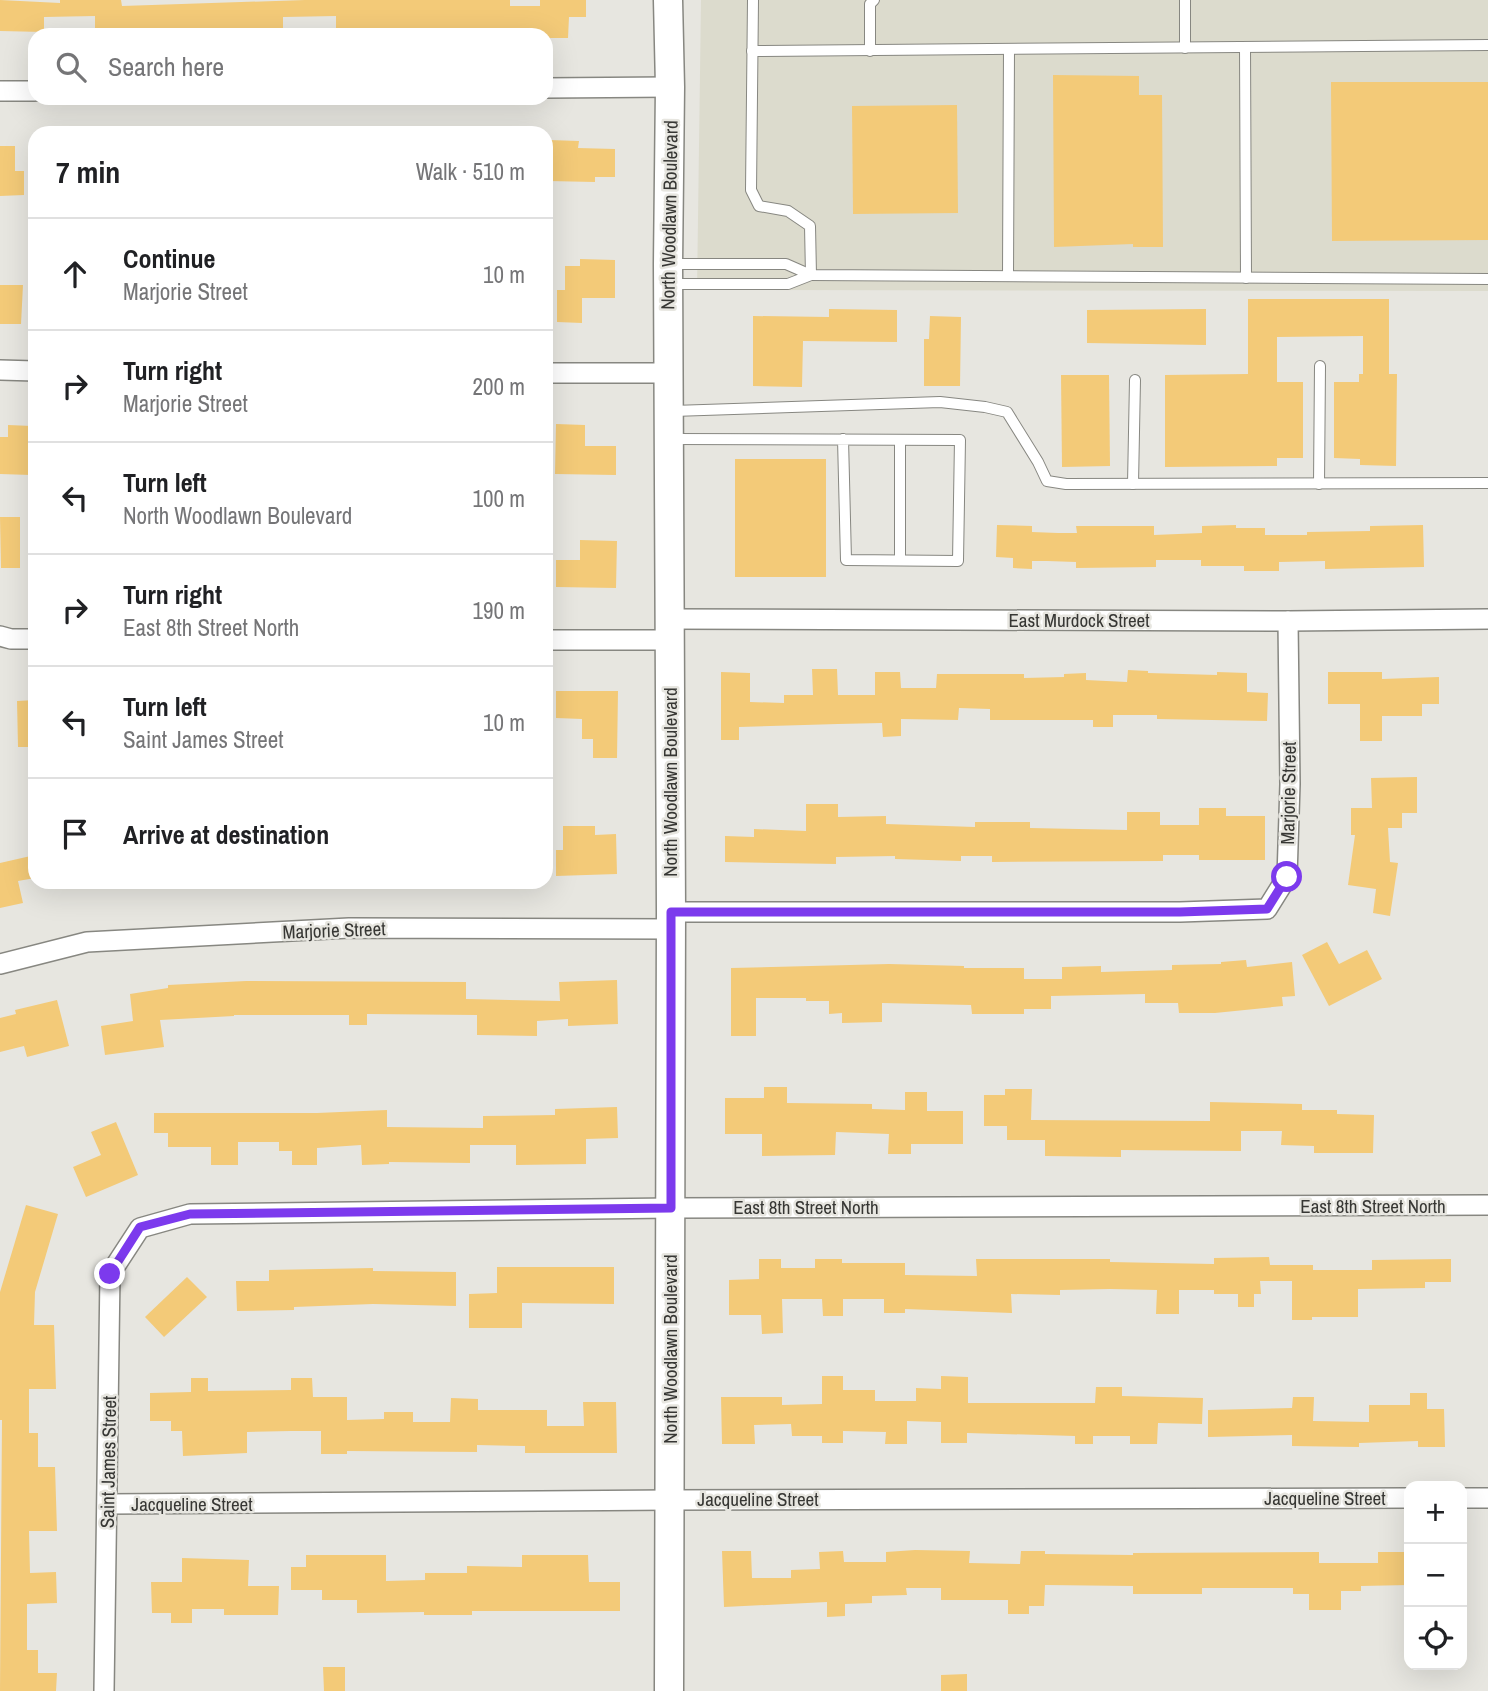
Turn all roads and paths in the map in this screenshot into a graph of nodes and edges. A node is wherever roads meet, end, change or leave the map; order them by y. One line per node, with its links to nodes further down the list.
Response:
1 (667, 0): 11 (main road, North Woodlawn Boulevard)
2 (752, 0): 9 (lane)
3 (873, 0): 10 (lane)
4 (1185, 0): 7 (lane)
5 (1488, 45): 6 (lane)
6 (1245, 47): 7 (lane); 18 (lane)
7 (1185, 48): 8 (lane)
8 (1009, 49): 10 (lane); 17 (lane)
9 (752, 51): 10 (lane); 16 (lane)
10 (870, 51)
11 (670, 87): 12 (street); 15 (main road, North Woodlawn Boulevard)
12 (553, 88)
13 (0, 91): 14 (street)
14 (28, 91)
15 (668, 274): 16 (lane); 16 (lane); 24 (main road, North Woodlawn Boulevard)
16 (811, 275): 17 (lane)
17 (1008, 276): 18 (lane)
18 (1246, 278): 19 (lane)
19 (1488, 279)
20 (1320, 366): 31 (lane)
21 (0, 370): 22 (street)
22 (28, 371)
23 (553, 373): 24 (street)
24 (668, 373): 26 (main road, North Woodlawn Boulevard)
25 (1135, 380): 30 (lane)
26 (668, 425): 27 (lane); 30 (lane); 35 (main road, North Woodlawn Boulevard)
27 (843, 439): 28 (lane); 32 (lane)
28 (900, 440): 32 (lane); 32 (lane)
29 (1488, 483): 31 (lane)
30 (1133, 484): 31 (lane)
31 (1319, 484)
32 (900, 561)
33 (1488, 619): 34 (street, East Murdock Street)
34 (1289, 621): 35 (street, East Murdock Street); 39 (street, Marjorie Street)
35 (669, 629): 38 (street, East Murdock Street); 39 (main road, North Woodlawn Boulevard)
36 (0, 636): 37 (street)
37 (28, 639)
38 (553, 639)
39 (671, 921): 40 (street, Marjorie Street); 42 (main road, North Woodlawn Boulevard)
40 (0, 964)
41 (1488, 1205): 42 (street, East 8th Street North)
42 (671, 1208): 43 (street, East 8th Street North); 47 (main road, North Woodlawn Boulevard)
43 (132, 1240): 48 (street, Saint James Street)
44 (1488, 1497): 46 (street)
45 (1404, 1498): 47 (street, Jacqueline Street)
46 (1467, 1498)
47 (670, 1500): 48 (street, Jacqueline Street); 50 (main road, North Woodlawn Boulevard)
48 (108, 1504): 49 (street, Saint James Street)
49 (104, 1691)
50 (669, 1691)

